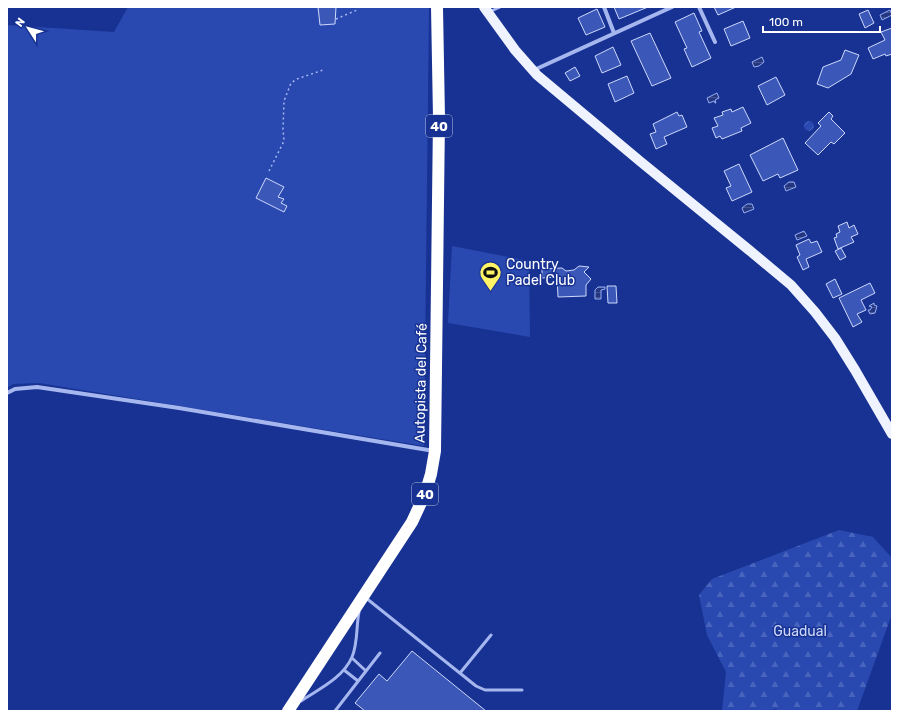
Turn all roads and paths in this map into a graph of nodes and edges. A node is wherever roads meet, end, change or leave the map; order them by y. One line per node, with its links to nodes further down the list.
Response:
1 (358, 7): 8 (path)
2 (500, 7): 7 (lane)
3 (604, 7): 9 (street)
4 (672, 7): 9 (street)
5 (698, 7): 10 (street)
6 (437, 9): 16 (highway, Autopista del Café / 40)
7 (485, 10): 12 (main road)
8 (336, 19)
9 (614, 34): 12 (street)
10 (715, 42)
11 (323, 70): 13 (path)
12 (533, 71): 15 (main road)
13 (269, 171)
14 (7, 393): 16 (street)
15 (892, 434)
16 (435, 451): 17 (highway, Autopista del Café / 40)
17 (362, 597): 20 (lane); 23 (lane); 26 (highway, Autopista del Café / 40)
18 (491, 635): 23 (lane)
19 (380, 653): 22 (lane)
20 (352, 658): 21 (lane); 22 (lane)
21 (344, 670): 24 (lane); 26 (lane)
22 (366, 671): 24 (lane)
23 (460, 673): 25 (lane)
24 (358, 681): 27 (lane)
25 (522, 690)
26 (290, 709)
27 (335, 711)

